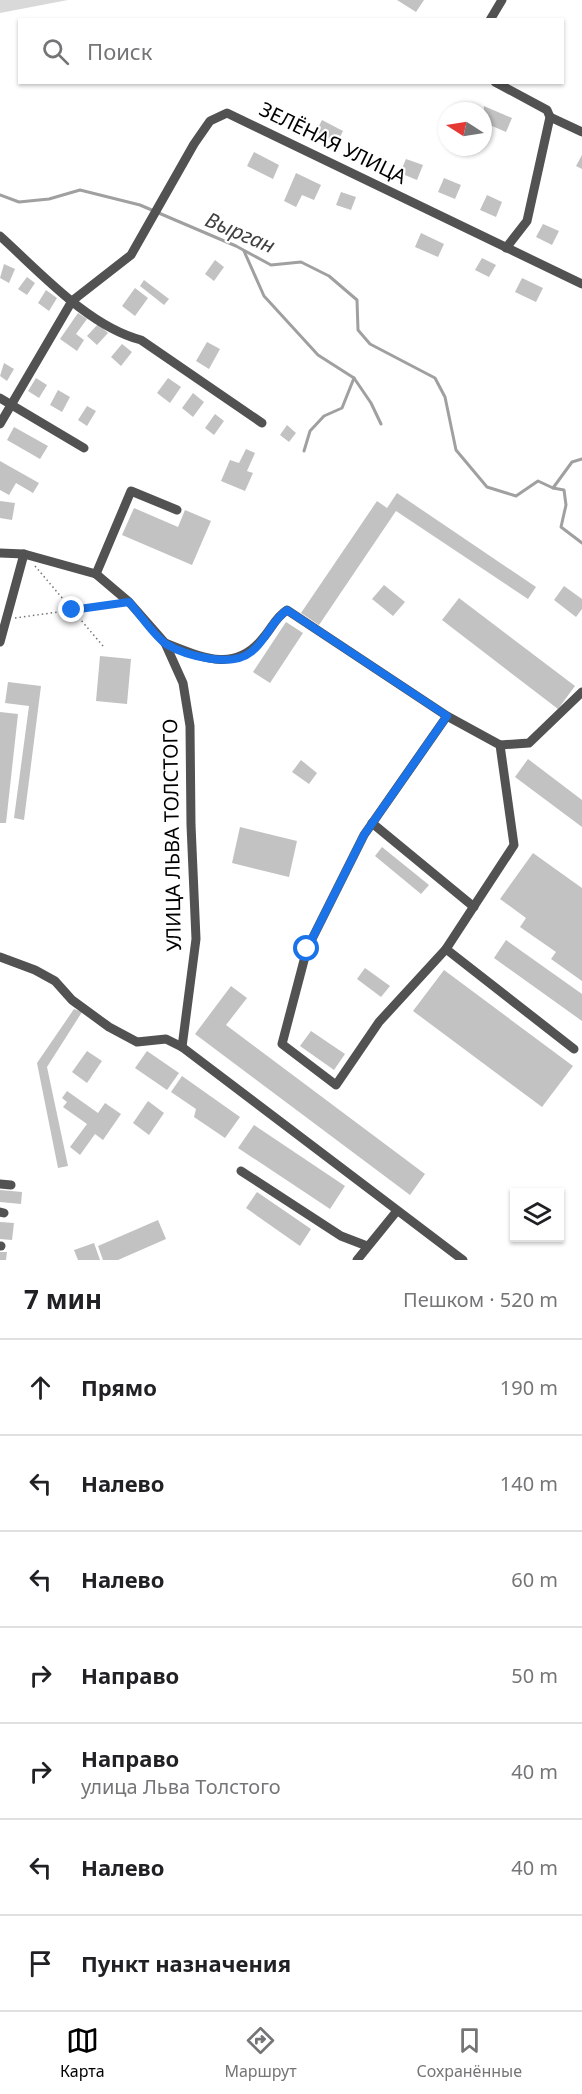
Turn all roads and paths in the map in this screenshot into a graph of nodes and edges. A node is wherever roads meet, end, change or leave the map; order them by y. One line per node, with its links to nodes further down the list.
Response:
1 (502, 0): 2 (street)
2 (491, 18)
3 (498, 84): 4 (street)
4 (550, 117): 5 (street); 7 (street)
5 (582, 132)
6 (0, 236): 9 (street)
7 (506, 248): 8 (street, ЗЕЛЁНАЯ УЛИЦА); 9 (street, ЗЕЛЁНАЯ УЛИЦА)
8 (582, 284)
9 (72, 301): 11 (street); 13 (street)
10 (0, 398): 11 (street)
11 (10, 405): 12 (street); 14 (street)
12 (0, 423)
13 (262, 423)
14 (84, 448)
15 (177, 510): 18 (street)
16 (0, 553): 17 (street, УЛИЦА ЛЬВА ТОЛСТОГО)
17 (24, 554): 18 (street, УЛИЦА ЛЬВА ТОЛСТОГО); 20 (street); 22 (path)
18 (96, 574): 21 (street, УЛИЦА ЛЬВА ТОЛСТОГО)
19 (0, 599): 20 (street)
20 (11, 599): 23 (street)
21 (129, 602): 22 (path); 25 (street, УЛИЦА ЛЬВА ТОЛСТОГО)
22 (72, 610): 23 (path); 26 (path)
23 (6, 619): 24 (street)
24 (0, 642)
25 (165, 643): 28 (street); 34 (street, УЛИЦА ЛЬВА ТОЛСТОГО)
26 (103, 646)
27 (582, 692): 29 (street)
28 (447, 716): 29 (street); 30 (street)
29 (500, 746): 31 (street)
30 (372, 823): 31 (street); 32 (street)
31 (474, 907): 32 (street)
32 (446, 949): 35 (street)
33 (0, 957): 34 (street)
34 (182, 1047): 39 (street)
35 (574, 1049)
36 (241, 1171): 40 (street)
37 (0, 1184): 38 (street)
38 (11, 1185)
39 (396, 1212): 40 (street); 42 (street)
40 (367, 1246): 41 (street)
41 (357, 1260)
42 (463, 1260)

